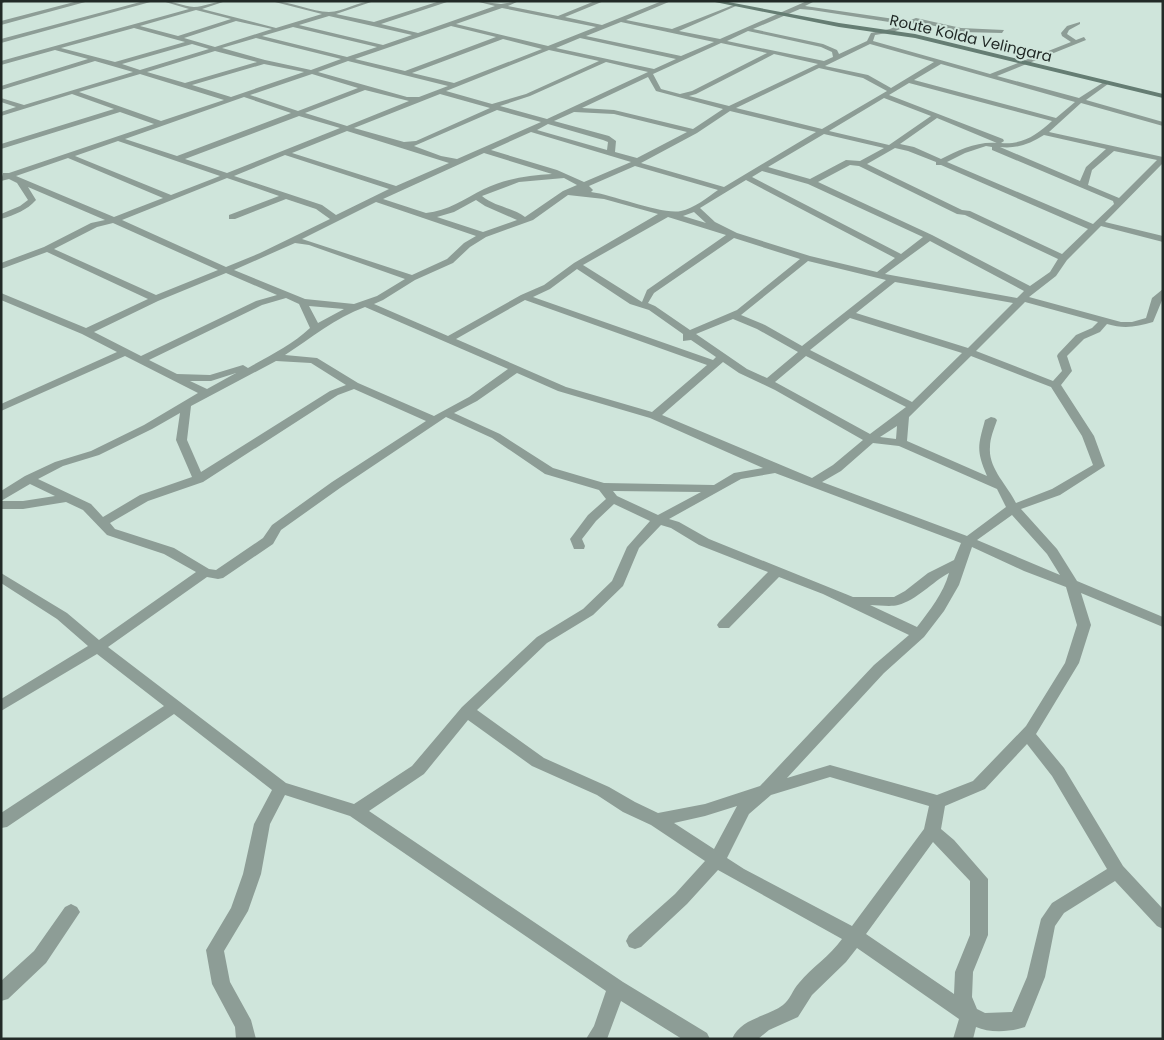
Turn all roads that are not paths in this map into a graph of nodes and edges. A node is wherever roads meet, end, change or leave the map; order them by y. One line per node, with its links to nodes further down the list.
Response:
1 (86, 1): 23 (street)
2 (151, 1): 33 (street)
3 (165, 1): 17 (street)
4 (223, 1): 17 (street)
5 (274, 1): 18 (street)
6 (371, 1): 18 (street)
7 (447, 1): 27 (street)
8 (478, 1): 14 (street)
9 (516, 1): 14 (street)
10 (601, 1): 20 (street)
11 (713, 1): 15 (main road, Route Kolda Velingara)
12 (812, 1): 16 (street)
13 (664, 2): 22 (street)
14 (504, 6): 20 (street); 28 (street)
15 (734, 6): 19 (main road, Route Kolda Velingara); 34 (street)
16 (798, 8): 19 (street); 24 (street)
17 (195, 9): 21 (street); 29 (street)
18 (328, 13): 26 (street); 27 (street)
19 (780, 14): 32 (street); 35 (main road, Route Kolda Velingara)
20 (558, 18): 30 (street)
21 (234, 20): 31 (street); 43 (street)
22 (620, 20): 30 (street); 34 (street)
23 (4, 21): 33 (street)
24 (908, 23): 35 (street); 36 (street)
25 (1078, 23): 50 (street)
26 (291, 24): 31 (street); 51 (street)
27 (374, 24): 38 (street)
28 (453, 25): 38 (street); 42 (street)
29 (134, 26): 43 (street); 47 (street)
30 (602, 27): 41 (street)
31 (275, 29): 40 (street)
32 (749, 30): 45 (street); 57 (street)
33 (40, 31): 37 (street); 46 (street)
34 (673, 31): 45 (street)
35 (891, 31): 49 (street); 64 (main road, Route Kolda Velingara)
36 (1002, 31)
37 (50, 34)
38 (420, 35): 51 (street)
39 (59, 36): 47 (street)
40 (254, 36): 54 (street); 59 (street)
41 (580, 36): 53 (street); 56 (street)
42 (503, 37): 53 (street); 69 (street)
43 (178, 38): 48 (street)
44 (1084, 39): 50 (street)
45 (721, 40): 55 (street); 56 (street)
46 (1, 41)
47 (78, 42): 52 (street)
48 (192, 42): 54 (street); 65 (street)
49 (869, 42): 57 (street); 61 (street)
50 (1076, 43): 64 (street)
51 (384, 47): 59 (street)
52 (54, 48): 58 (street); 63 (street)
53 (548, 48): 60 (street); 75 (street)
54 (219, 49): 62 (street); 68 (street)
55 (774, 52): 66 (street); 82 (street)
56 (682, 58): 70 (street)
57 (837, 58): 66 (street)
58 (96, 59): 65 (street); 76 (street)
59 (350, 59): 67 (street); 69 (street)
60 (604, 61): 70 (street); 90 (street)
61 (940, 61): 71 (street); 72 (street)
62 (264, 62): 67 (street); 74 (street)
63 (1, 63)
64 (1024, 63): 71 (street); 73 (main road, Route Kolda Velingara)
65 (115, 64): 68 (street)
66 (821, 65): 78 (street); 92 (street)
67 (310, 71): 77 (street); 81 (street)
68 (136, 72): 74 (street); 79 (street)
69 (407, 73): 75 (street)
70 (653, 73): 82 (street); 86 (street)
71 (990, 76): 89 (street)
72 (907, 80): 78 (street); 100 (street)
73 (1106, 83): 84 (main road, Route Kolda Velingara); 89 (street)
74 (183, 86): 87 (street)
75 (456, 86): 80 (street)
76 (1, 88)
77 (365, 88): 85 (street); 97 (street)
78 (890, 90): 83 (street)
79 (72, 92): 91 (street); 93 (street)
80 (442, 92): 85 (street); 90 (street)
81 (243, 95): 87 (street); 97 (street)
82 (692, 95): 92 (street)
83 (884, 95): 98 (street); 106 (street)
84 (1163, 96)
85 (425, 98): 103 (street)
86 (599, 98): 94 (street); 95 (street)
87 (229, 99): 101 (street)
88 (1, 100): 91 (street)
89 (1080, 101): 100 (street); 102 (street)
90 (500, 106): 99 (street); 110 (street)
91 (23, 108): 96 (street)
92 (729, 109): 105 (street); 106 (street)
93 (119, 110): 101 (street); 112 (street)
94 (571, 110): 95 (street); 99 (street)
95 (614, 112): 105 (street)
96 (1, 114)
97 (296, 114): 103 (street); 120 (street)
98 (937, 115): 111 (street); 115 (street)
99 (550, 121): 104 (street); 117 (street)
100 (1059, 121): 107 (street)
101 (161, 124): 108 (street)
102 (1163, 124)
103 (345, 128): 110 (street); 116 (street)
104 (530, 130): 114 (street); 117 (street)
105 (694, 131): 124 (street)
106 (823, 132): 111 (street); 127 (street)
107 (1043, 134): 109 (street); 115 (street)
108 (119, 139): 118 (street); 120 (street)
109 (1097, 145): 113 (street); 119 (street)
110 (416, 146): 123 (street)
111 (892, 146): 122 (street); 125 (street)
112 (1, 148)
113 (1112, 148): 119 (street); 121 (street)
114 (483, 150): 123 (street); 131 (street)
115 (1010, 150): 122 (street); 136 (street)
116 (283, 152): 128 (street); 137 (street)
117 (610, 154): 124 (street)
118 (69, 156): 130 (street); 142 (street)
119 (1101, 158): 136 (street)
120 (177, 159): 128 (street)
121 (1163, 159): 145 (street)
122 (943, 160): 158 (street)
123 (461, 162): 137 (street)
124 (635, 162): 126 (street); 129 (street)
125 (861, 164): 133 (street); 167 (street)
126 (651, 168): 129 (street); 138 (street)
127 (761, 168): 132 (street); 133 (street)
128 (226, 175): 141 (street); 142 (street)
129 (612, 175): 135 (street)
130 (4, 176): 134 (street)
131 (564, 176): 135 (street); 144 (street)
132 (746, 177): 138 (street); 165 (street)
133 (811, 182): 161 (street)
134 (21, 183): 149 (street); 151 (street)
135 (584, 186): 139 (street); 140 (street)
136 (1084, 186): 145 (street)
137 (396, 189): 143 (street)
138 (726, 190): 146 (street)
139 (566, 194): 140 (street); 155 (street)
140 (595, 195): 148 (street)
141 (286, 196): 152 (street); 153 (street)
142 (168, 197): 154 (street)
143 (378, 200): 150 (street); 153 (street)
144 (477, 200): 147 (street); 155 (street)
145 (1119, 202): 158 (street)
146 (694, 208): 148 (street); 159 (street)
147 (448, 213): 150 (street); 156 (street)
148 (667, 214): 159 (street); 168 (street)
149 (101, 215): 154 (street); 157 (street)
150 (423, 216): 156 (street)
151 (1, 217)
152 (232, 218)
153 (335, 219): 162 (street)
154 (115, 220): 157 (street); 170 (street)
155 (524, 220): 160 (street)
156 (443, 222): 160 (street)
157 (94, 225): 164 (street)
158 (1096, 225): 163 (street); 167 (street)
159 (733, 234): 166 (street); 184 (street)
160 (483, 235): 172 (street)
161 (929, 237): 165 (street); 175 (street)
162 (309, 238): 170 (street); 172 (street)
163 (1163, 239)
164 (47, 249): 169 (street); 180 (street)
165 (900, 257): 171 (street)
166 (806, 258): 171 (street); 187 (street)
167 (1063, 258): 175 (street)
168 (577, 265): 179 (street); 184 (street)
169 (1, 266)
170 (226, 270): 174 (street); 180 (street)
171 (880, 274): 173 (street)
172 (412, 278): 185 (street)
173 (894, 278): 181 (street); 186 (street)
174 (272, 287): 177 (street); 183 (street)
175 (1030, 290): 181 (street)
176 (1163, 292): 188 (street)
177 (286, 295): 182 (street); 183 (street)
178 (1, 296): 190 (street)
179 (524, 297): 192 (street); 197 (street)
180 (155, 300): 190 (street)
181 (1020, 300): 188 (street); 196 (street)
182 (303, 302): 185 (street); 189 (street)
183 (259, 303): 199 (street)
184 (649, 304): 191 (street)
185 (359, 305): 189 (street); 192 (street)
186 (849, 314): 194 (street); 196 (street)
187 (733, 315): 191 (street); 194 (street)
188 (1105, 320): 205 (street)
189 (316, 328): 193 (street)
190 (86, 332): 195 (street)
191 (688, 334): 197 (street); 200 (street)
192 (449, 339): 201 (street)
193 (310, 349): 198 (street); 198 (street); 204 (street)
194 (805, 351): 203 (street); 208 (street)
195 (126, 352): 199 (street); 209 (street)
196 (969, 352): 205 (street); 208 (street)
197 (684, 353): 200 (street)
198 (276, 358): 202 (street); 206 (street)
199 (142, 359): 202 (street)
200 (719, 361): 203 (street); 211 (street)
201 (517, 368): 210 (street); 211 (street)
202 (175, 377): 206 (street)
203 (768, 383): 215 (street)
204 (354, 385): 213 (street); 219 (street)
205 (1055, 385): 228 (street)
206 (208, 394): 207 (street)
207 (186, 404): 218 (street); 219 (street)
208 (912, 406): 212 (street)
209 (1, 408)
210 (445, 413): 213 (street); 222 (street)
211 (654, 416): 217 (street)
212 (903, 416): 215 (street); 216 (street)
213 (434, 420): 234 (street)
214 (990, 420): 221 (street)
215 (870, 439): 216 (street); 220 (street)
216 (902, 443): 221 (street)
217 (776, 469): 220 (street); 223 (street)
218 (29, 479): 224 (street); 225 (street)
219 (199, 479): 230 (street)
220 (814, 482): 231 (street)
221 (1002, 486): 228 (street)
222 (603, 487): 223 (street); 226 (street)
223 (713, 488): 229 (street)
224 (1, 497)
225 (67, 498): 227 (street); 230 (street)
226 (613, 499): 229 (street); 232 (street)
227 (1, 505)
228 (1014, 508): 231 (street); 237 (street)
229 (658, 520): 235 (street); 245 (street)
230 (101, 523): 234 (street)
231 (968, 541): 233 (street); 237 (street)
232 (579, 546)
233 (959, 562): 238 (street); 241 (street)
234 (205, 572): 242 (street)
235 (776, 572): 238 (street); 240 (street)
236 (1, 577): 242 (street)
237 (1072, 584): 239 (street); 246 (street)
238 (852, 602): 241 (street)
239 (1163, 622)
240 (724, 625)
241 (919, 634): 248 (street)
242 (98, 646): 243 (street); 244 (street)
243 (1, 706)
244 (175, 706): 247 (street); 252 (street)
245 (467, 711): 250 (street); 251 (street)
246 (1028, 734): 249 (street); 255 (street)
247 (282, 788): 250 (street); 266 (street)
248 (766, 790): 249 (street); 251 (street); 254 (street)
249 (938, 802): 253 (street)
250 (356, 811): 262 (street)
251 (657, 820): 254 (street)
252 (1, 822)
253 (932, 832): 260 (street); 264 (street)
254 (717, 860): 260 (street); 261 (street)
255 (1118, 871): 256 (street); 264 (street)
256 (1154, 902): 258 (street); 259 (street)
257 (71, 912): 263 (street)
258 (1163, 913)
259 (1163, 921)
260 (854, 936): 264 (street); 268 (street)
261 (635, 941)
262 (616, 988): 265 (street); 267 (street)
263 (1, 993)
264 (969, 1015): 269 (street)
265 (602, 1036)
266 (246, 1039)
267 (700, 1039)
268 (742, 1039)
269 (963, 1039)

